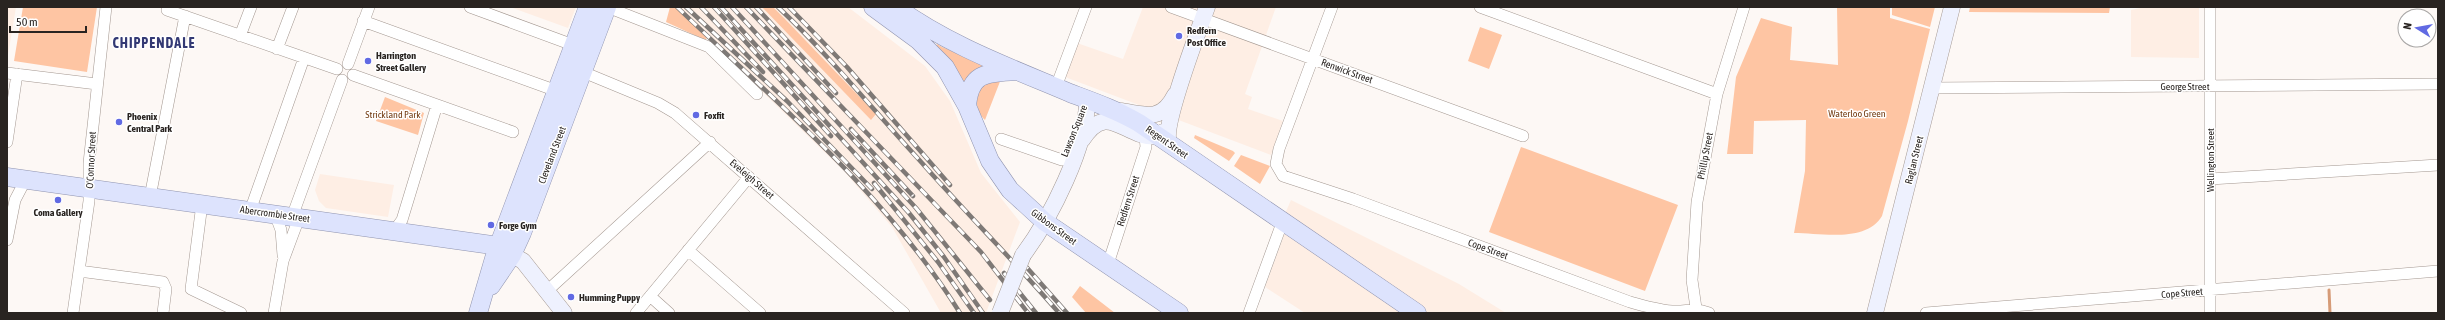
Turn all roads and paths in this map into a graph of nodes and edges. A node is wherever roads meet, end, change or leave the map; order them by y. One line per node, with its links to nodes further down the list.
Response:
1 (106, 7): 33 (street, O'Connor Street)
2 (251, 7): 21 (street)
3 (293, 7): 23 (street)
4 (369, 7): 20 (street)
5 (470, 7): 22 (street)
6 (588, 7): 22 (main road, Cleveland Street)
7 (607, 7): 29 (main road, Cleveland Street); 40 (street)
8 (873, 7): 44 (main road)
9 (896, 7): 28 (main road, Regent Street)
10 (1086, 7): 37 (street)
11 (1171, 7): 18 (street, Renwick Street)
12 (1332, 7): 25 (street)
13 (1480, 7): 41 (street)
14 (1744, 7): 41 (street, Phillip Street)
15 (1952, 7): 38 (street, Raglan Street)
16 (2210, 7): 36 (street, Wellington Street)
17 (167, 8): 19 (street)
18 (1205, 13): 25 (street, Renwick Street); 35 (street, Redfern Street)
19 (185, 16): 21 (street); 60 (street)
20 (364, 21): 26 (street); 39 (street)
21 (240, 36): 23 (street)
22 (574, 45): 39 (main road, Cleveland Street)
23 (277, 49): 24 (street)
24 (304, 58): 27 (street); 62 (street)
25 (1313, 58): 47 (street, Renwick Street); 79 (street, Cope Street)
26 (348, 64): 27 (street); 31 (street)
27 (337, 69): 32 (street)
28 (1020, 71): 37 (main road, Regent Street); 44 (main road)
29 (583, 72): 51 (street, Eveleigh Street); 70 (main road, Cleveland Street)
30 (12, 74): 33 (street); 50 (street)
31 (353, 75): 32 (street); 43 (street)
32 (342, 80): 64 (street)
33 (97, 84): 59 (street, O'Connor Street)
34 (2438, 84): 36 (street, George Street)
35 (1179, 86): 45 (street); 49 (street, Redfern Street)
36 (2210, 86): 38 (street, George Street); 58 (street, Wellington Street)
37 (1056, 87): 42 (main road, Regent Street)
38 (1931, 88): 94 (street, Raglan Street)
39 (557, 91): 70 (main road, Cleveland Street)
40 (757, 94)
41 (1717, 94): 79 (street, Phillip Street)
42 (1087, 99): 45 (main road, Regent Street); 52 (street, Lawson Square); 53 (street, Lawson Square)
43 (437, 105): 46 (street); 67 (street)
44 (968, 106): 65 (main road, Gibbons Street)
45 (1113, 109): 49 (main road, Regent Street)
46 (513, 132)
47 (1523, 136)
48 (1001, 139): 53 (street)
49 (1158, 139): 52 (street); 66 (main road, Regent Street); 72 (street, Redfern Street)
50 (7, 142)
51 (710, 142): 55 (street, Eveleigh Street); 75 (street)
52 (1078, 146): 65 (street, Lawson Square)
53 (1062, 160): 65 (street, Lawson Square)
54 (2438, 165): 58 (street)
55 (749, 176): 69 (street); 89 (street, Eveleigh Street)
56 (7, 177): 57 (main road, Abercrombie Street)
57 (26, 179): 59 (main road, Abercrombie Street); 68 (street)
58 (2210, 179): 76 (street, Wellington Street)
59 (89, 188): 60 (main road, Abercrombie Street); 73 (street, O'Connor Street)
60 (150, 197): 61 (main road, Abercrombie Street)
61 (202, 204): 62 (main road, Abercrombie Street); 83 (street)
62 (250, 211): 63 (main road, Abercrombie Street)
63 (275, 214): 64 (main road, Abercrombie Street); 71 (street)
64 (296, 217): 67 (main road, Abercrombie Street); 71 (street)
65 (1041, 219): 72 (main road, Gibbons Street); 90 (street, bridge)
66 (1282, 223): 80 (main road, Regent Street); 92 (street)
67 (394, 231): 70 (main road, Abercrombie Street)
68 (7, 240)
69 (688, 250): 77 (street); 88 (street)
70 (505, 251): 75 (street, Abercrombie Street); 78 (main road, Cleveland Street)
71 (283, 262): 84 (street)
72 (1108, 264): 91 (main road, Gibbons Street)
73 (80, 271): 81 (street, O'Connor Street); 82 (street)
74 (2438, 272): 76 (street, Cope Street)
75 (547, 291): 85 (street, Abercrombie Street)
76 (2210, 291): 95 (street, Cope Street); 96 (street, Wellington Street)
77 (650, 296): 86 (street); 87 (street)
78 (481, 305)
79 (1696, 308): 93 (street, Cope Street)
80 (1409, 311)
81 (73, 313)
82 (163, 313)
83 (241, 313)
84 (274, 313)
85 (564, 313)
86 (636, 313)
87 (669, 313)
88 (760, 313)
89 (904, 313)
90 (1000, 313)
91 (1179, 313)
92 (1249, 313)
93 (1709, 313)
94 (1875, 313)
95 (1926, 313)
96 (2210, 313)

